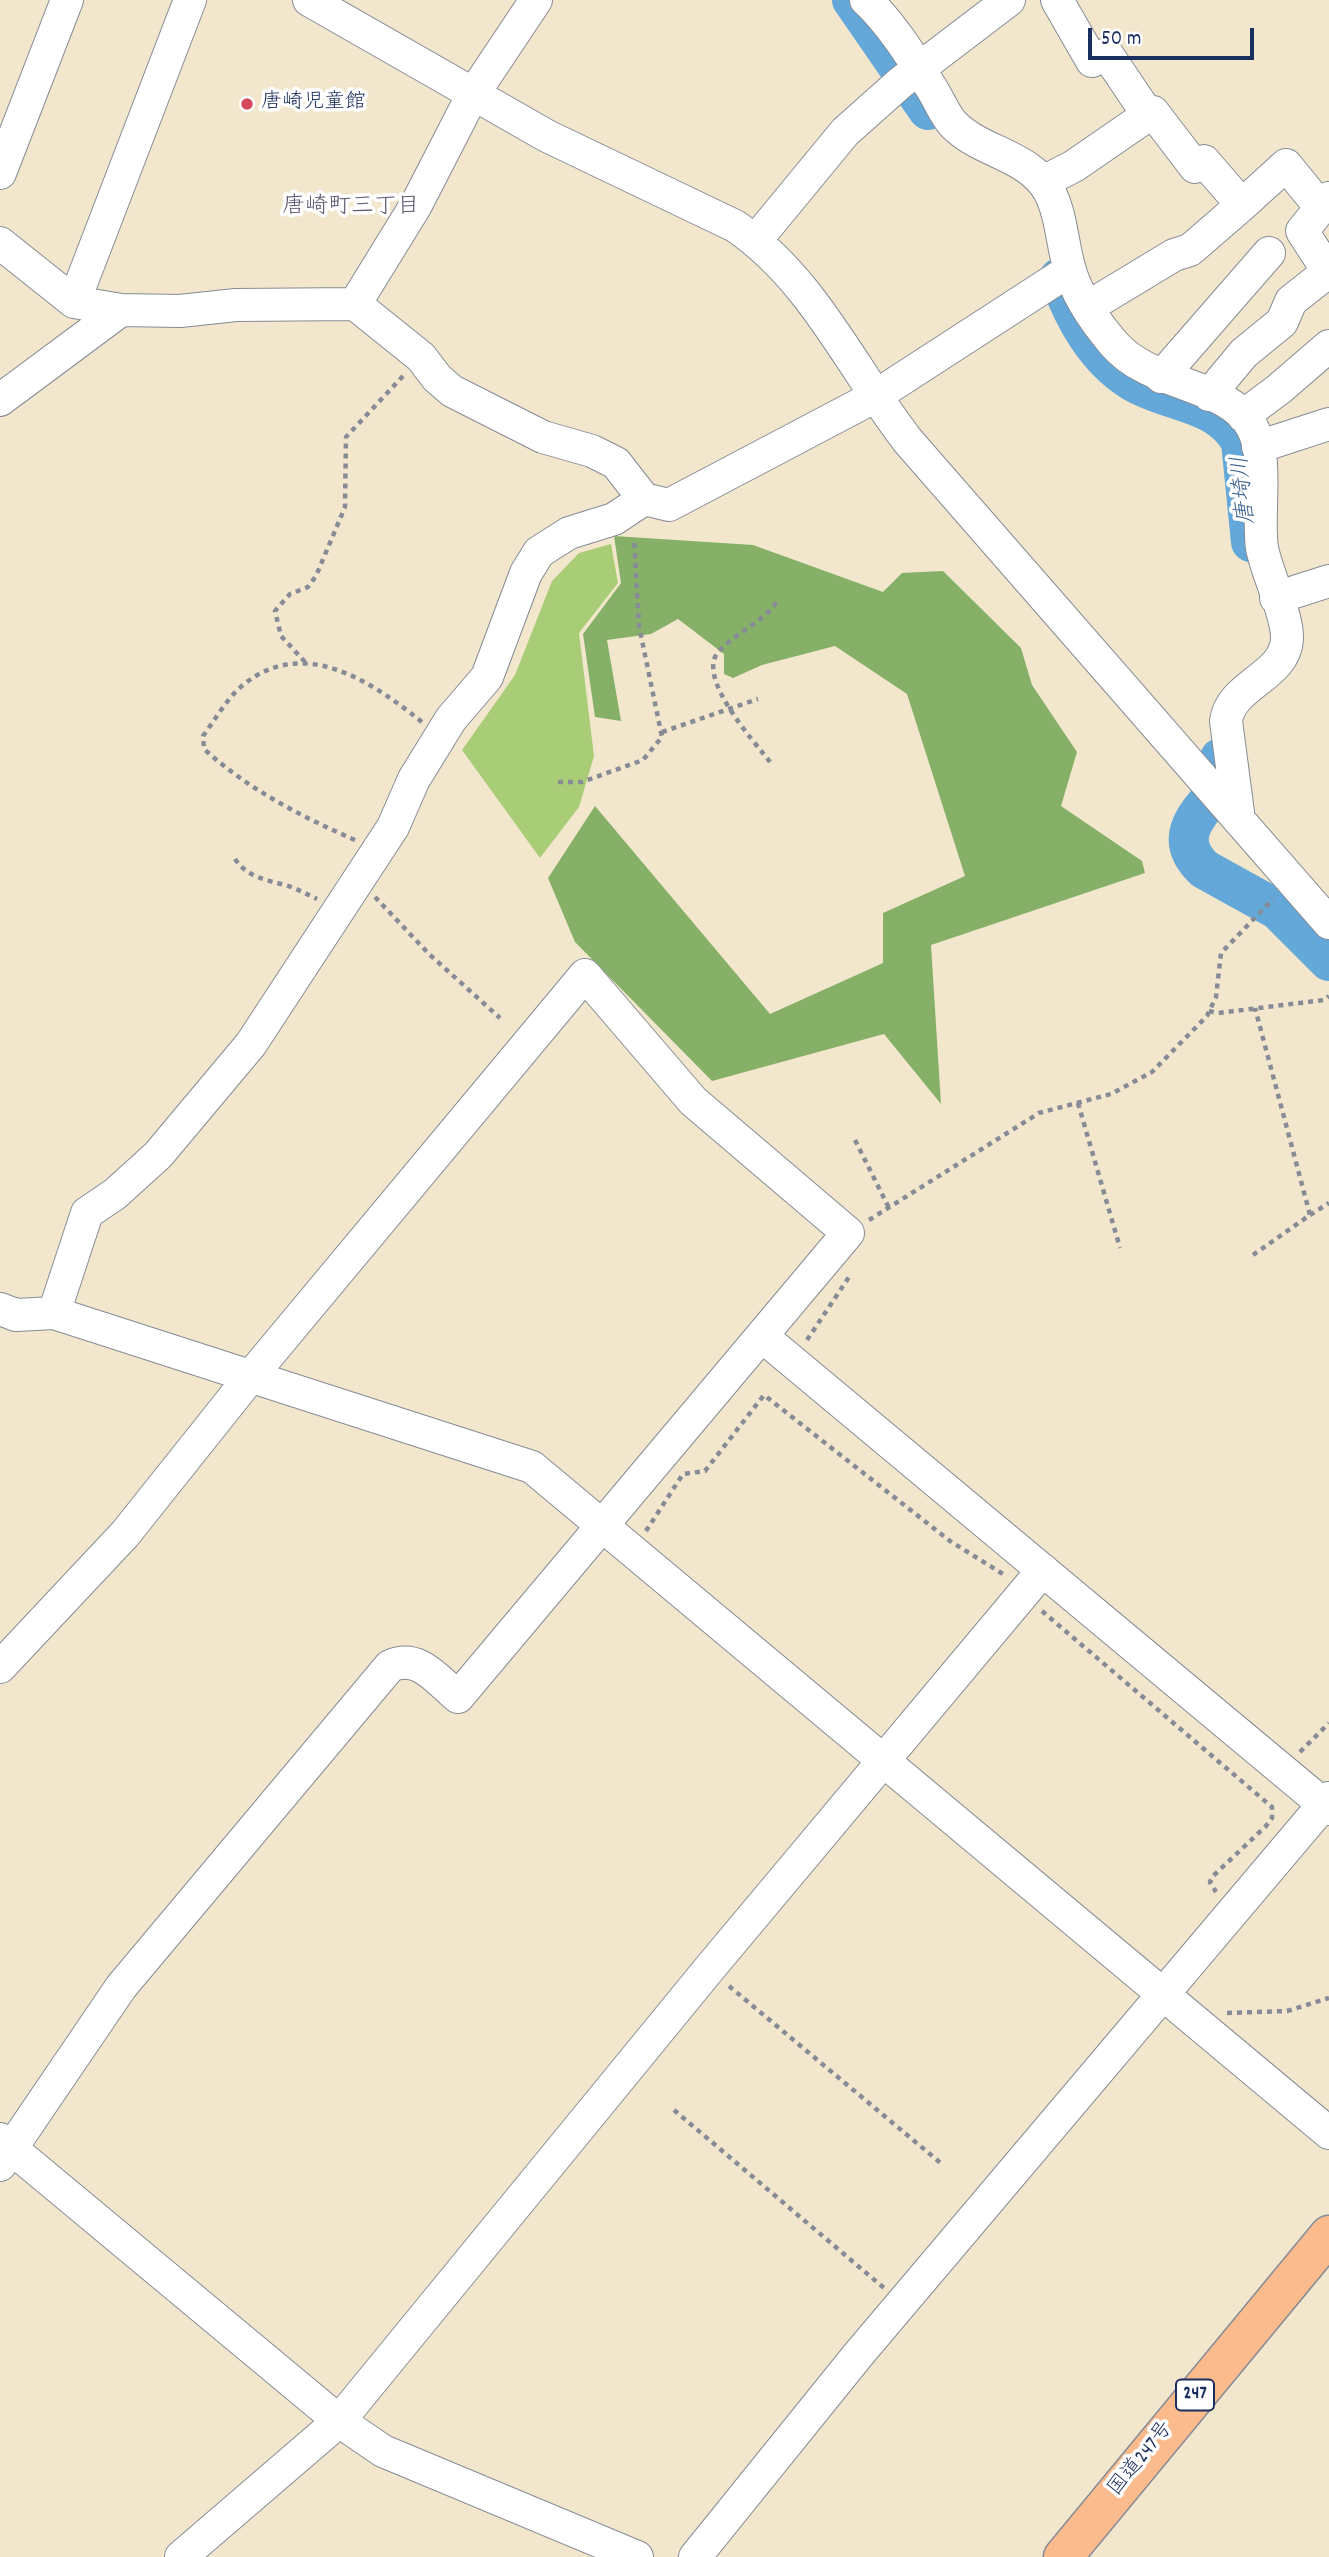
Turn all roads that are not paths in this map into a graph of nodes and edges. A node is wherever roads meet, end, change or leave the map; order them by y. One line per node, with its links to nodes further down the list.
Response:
1 (67, 0): 11 (street)
2 (190, 0): 20 (street)
3 (309, 0): 9 (street)
4 (536, 0): 9 (street)
5 (866, 0): 8 (street)
6 (1009, 0): 8 (street)
7 (1057, 0): 10 (street)
8 (911, 76): 12 (street); 15 (street)
9 (472, 96): 15 (street); 21 (street)
10 (1148, 115): 12 (street); 14 (street)
11 (0, 173)
12 (1043, 182): 18 (street)
13 (1325, 203): 14 (street); 19 (street)
14 (1242, 205): 22 (street)
15 (756, 240): 27 (street)
16 (0, 243): 20 (street)
17 (1269, 253): 25 (street)
18 (1069, 270): 22 (street); 27 (street)
19 (1328, 271): 26 (street)
20 (74, 302): 23 (street)
21 (355, 304): 23 (street); 32 (street)
22 (1088, 307): 25 (street)
23 (121, 310): 28 (street)
24 (1329, 346): 29 (street)
25 (1161, 377): 26 (street)
26 (1209, 395): 29 (street)
27 (874, 397): 32 (street); 35 (street)
28 (0, 400)
29 (1243, 416): 31 (street)
30 (1329, 424): 31 (street)
31 (1258, 447): 34 (street)
32 (644, 499): 38 (street)
33 (1329, 581): 34 (street)
34 (1276, 598): 35 (street)
35 (1238, 819): 36 (street)
36 (1329, 923)
37 (0, 1309): 38 (street)
38 (54, 1313): 40 (street)
39 (763, 1337): 40 (street); 41 (street); 42 (street)
40 (251, 1376): 41 (street); 43 (street)
41 (603, 1527): 44 (street); 48 (street)
42 (1031, 1585): 44 (street); 45 (street)
43 (0, 1667)
44 (883, 1759): 46 (street); 50 (street)
45 (1327, 1804): 46 (street)
46 (1164, 1996): 47 (street); 53 (street)
47 (1329, 2133)
48 (4, 2151): 50 (street)
49 (1329, 2235): 54 (highway, 国道247号 / 247)
50 (339, 2421): 51 (street); 52 (street)
51 (181, 2557)
52 (637, 2557)
53 (695, 2557)
54 (1063, 2557)

